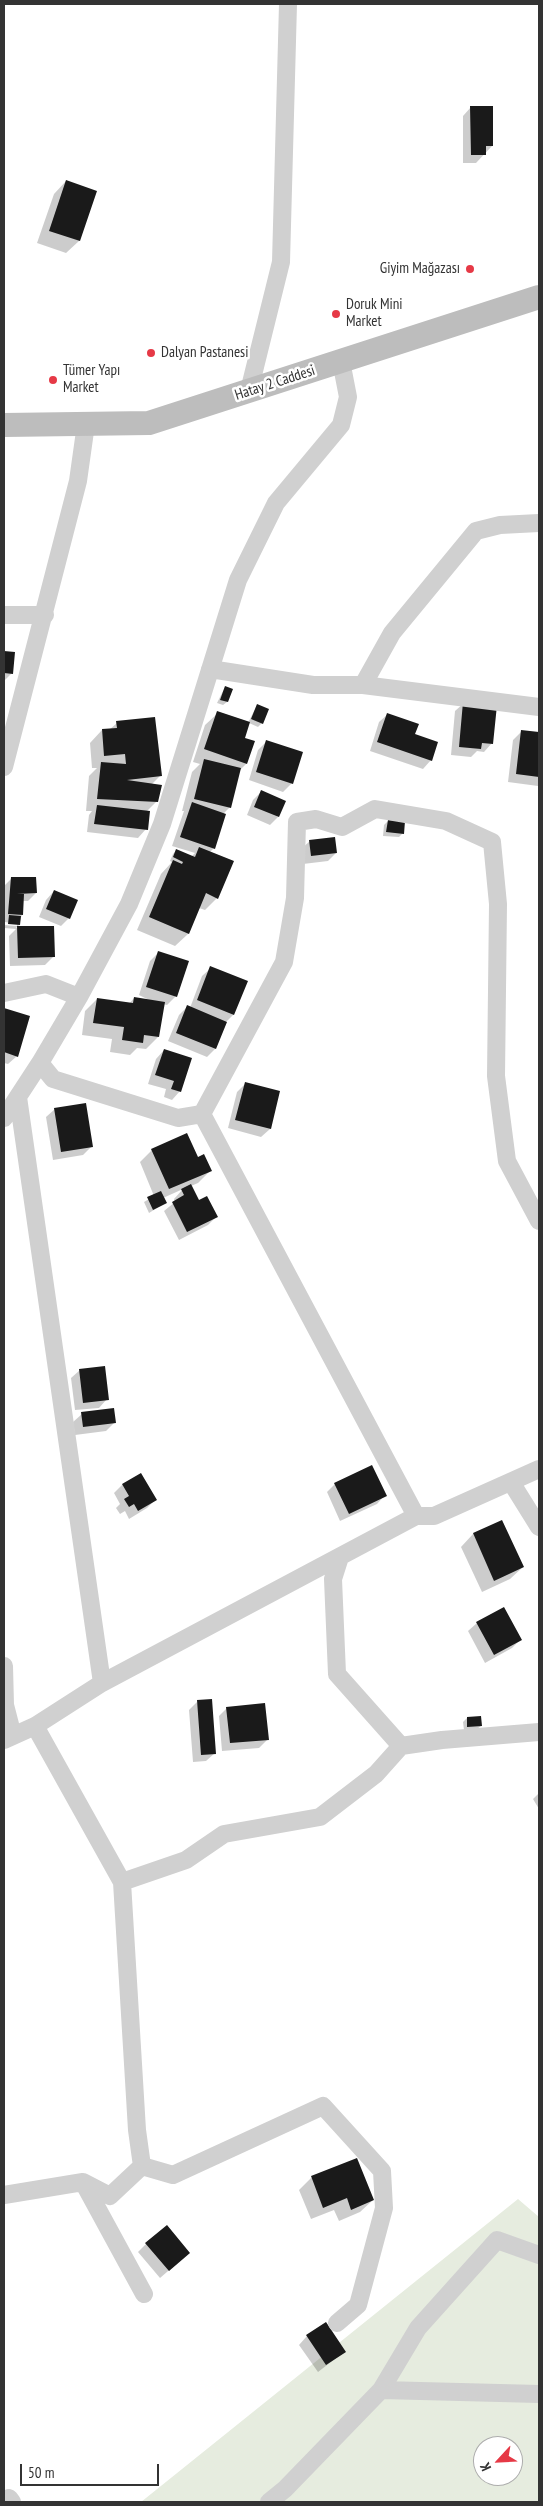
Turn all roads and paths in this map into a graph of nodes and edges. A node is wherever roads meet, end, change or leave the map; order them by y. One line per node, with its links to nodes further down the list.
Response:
1 (288, 4): 4 (street)
2 (539, 297): 3 (street, Hatay 2 Caddesi)
3 (341, 361): 4 (street, Hatay 2 Caddesi); 10 (street)
4 (249, 391): 5 (street, Hatay 2 Caddesi)
5 (86, 424): 6 (street, Hatay 2 Caddesi); 9 (street)
6 (4, 425)
7 (539, 523): 11 (street)
8 (4, 615): 9 (street)
9 (45, 615): 13 (street)
10 (210, 669): 11 (street); 15 (street)
11 (363, 685): 12 (street)
12 (539, 707)
13 (4, 767)
14 (4, 993): 15 (street)
15 (79, 996): 16 (street)
16 (40, 1063): 17 (street); 18 (street)
17 (18, 1097): 19 (street); 27 (street)
18 (202, 1114): 20 (street); 23 (street)
19 (4, 1118)
20 (539, 1221)
21 (539, 1469): 22 (street)
22 (511, 1482): 23 (street); 24 (street)
23 (416, 1516): 25 (street)
24 (539, 1527)
25 (340, 1557): 27 (street); 31 (street)
26 (4, 1666): 30 (street)
27 (102, 1683): 28 (street)
28 (35, 1726): 30 (street); 32 (street)
29 (539, 1732): 31 (street)
30 (8, 1738)
31 (401, 1746): 32 (street)
32 (122, 1882): 33 (street)
33 (142, 2166): 34 (street); 38 (street)
34 (83, 2182): 35 (street); 37 (street)
35 (4, 2195)
36 (539, 2256): 39 (street)
37 (144, 2294)
38 (337, 2323)
39 (381, 2390): 40 (street); 43 (street)
40 (539, 2394)
41 (4, 2501): 42 (street)
42 (12, 2502)
43 (269, 2502)

